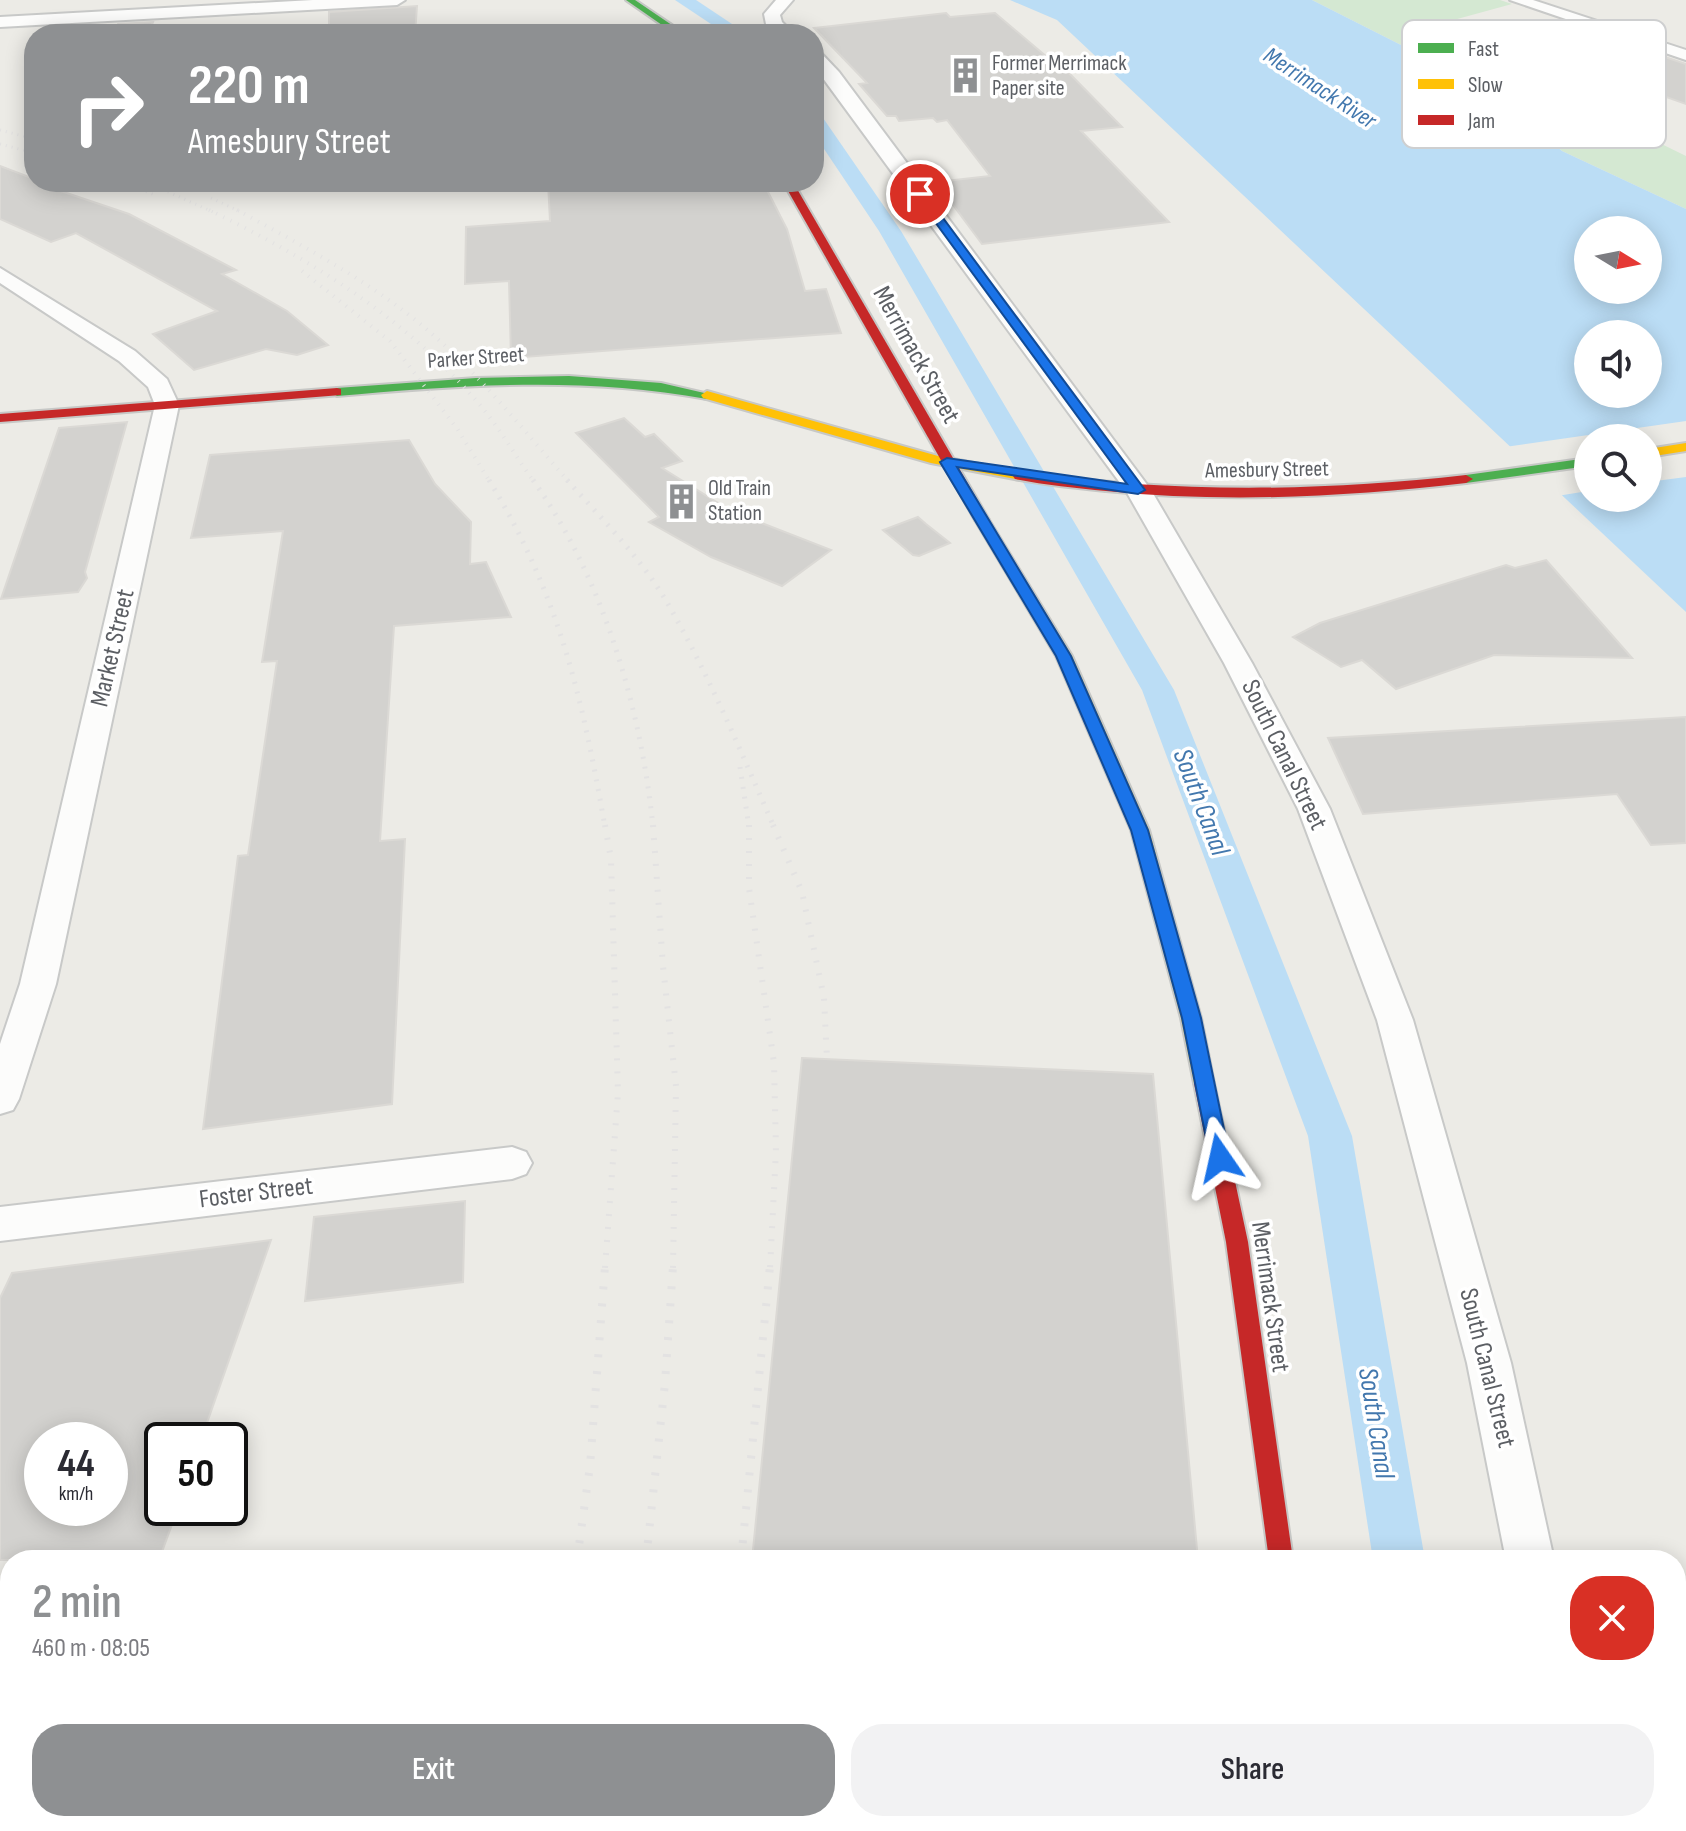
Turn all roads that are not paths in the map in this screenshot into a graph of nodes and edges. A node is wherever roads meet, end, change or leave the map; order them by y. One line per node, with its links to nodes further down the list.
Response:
1 (397, 0): 5 (street)
2 (630, 0): 8 (main road)
3 (785, 0): 9 (street)
4 (1518, 0): 6 (street)
5 (242, 5): 7 (street)
6 (1579, 20)
7 (0, 22)
8 (666, 24)
9 (774, 24)
10 (1666, 48): 11 (street)
11 (1686, 55)
12 (824, 67): 21 (street, South Canal Street)
13 (794, 192): 19 (main road, Merrimack Street)
14 (0, 274): 15 (street)
15 (167, 405): 16 (main road, Parker Street); 19 (main road, Parker Street); 22 (street, Market Street)
16 (0, 418)
17 (1686, 447): 18 (main road)
18 (1662, 451)
19 (947, 462): 21 (main road, Amesbury Street); 25 (main road, Merrimack Street)
20 (1574, 464): 21 (main road, Amesbury Street)
21 (1123, 489): 26 (street, South Canal Street)
22 (0, 1099)
23 (512, 1163): 24 (street, Foster Street)
24 (0, 1224)
25 (1280, 1550)
26 (1528, 1550)

